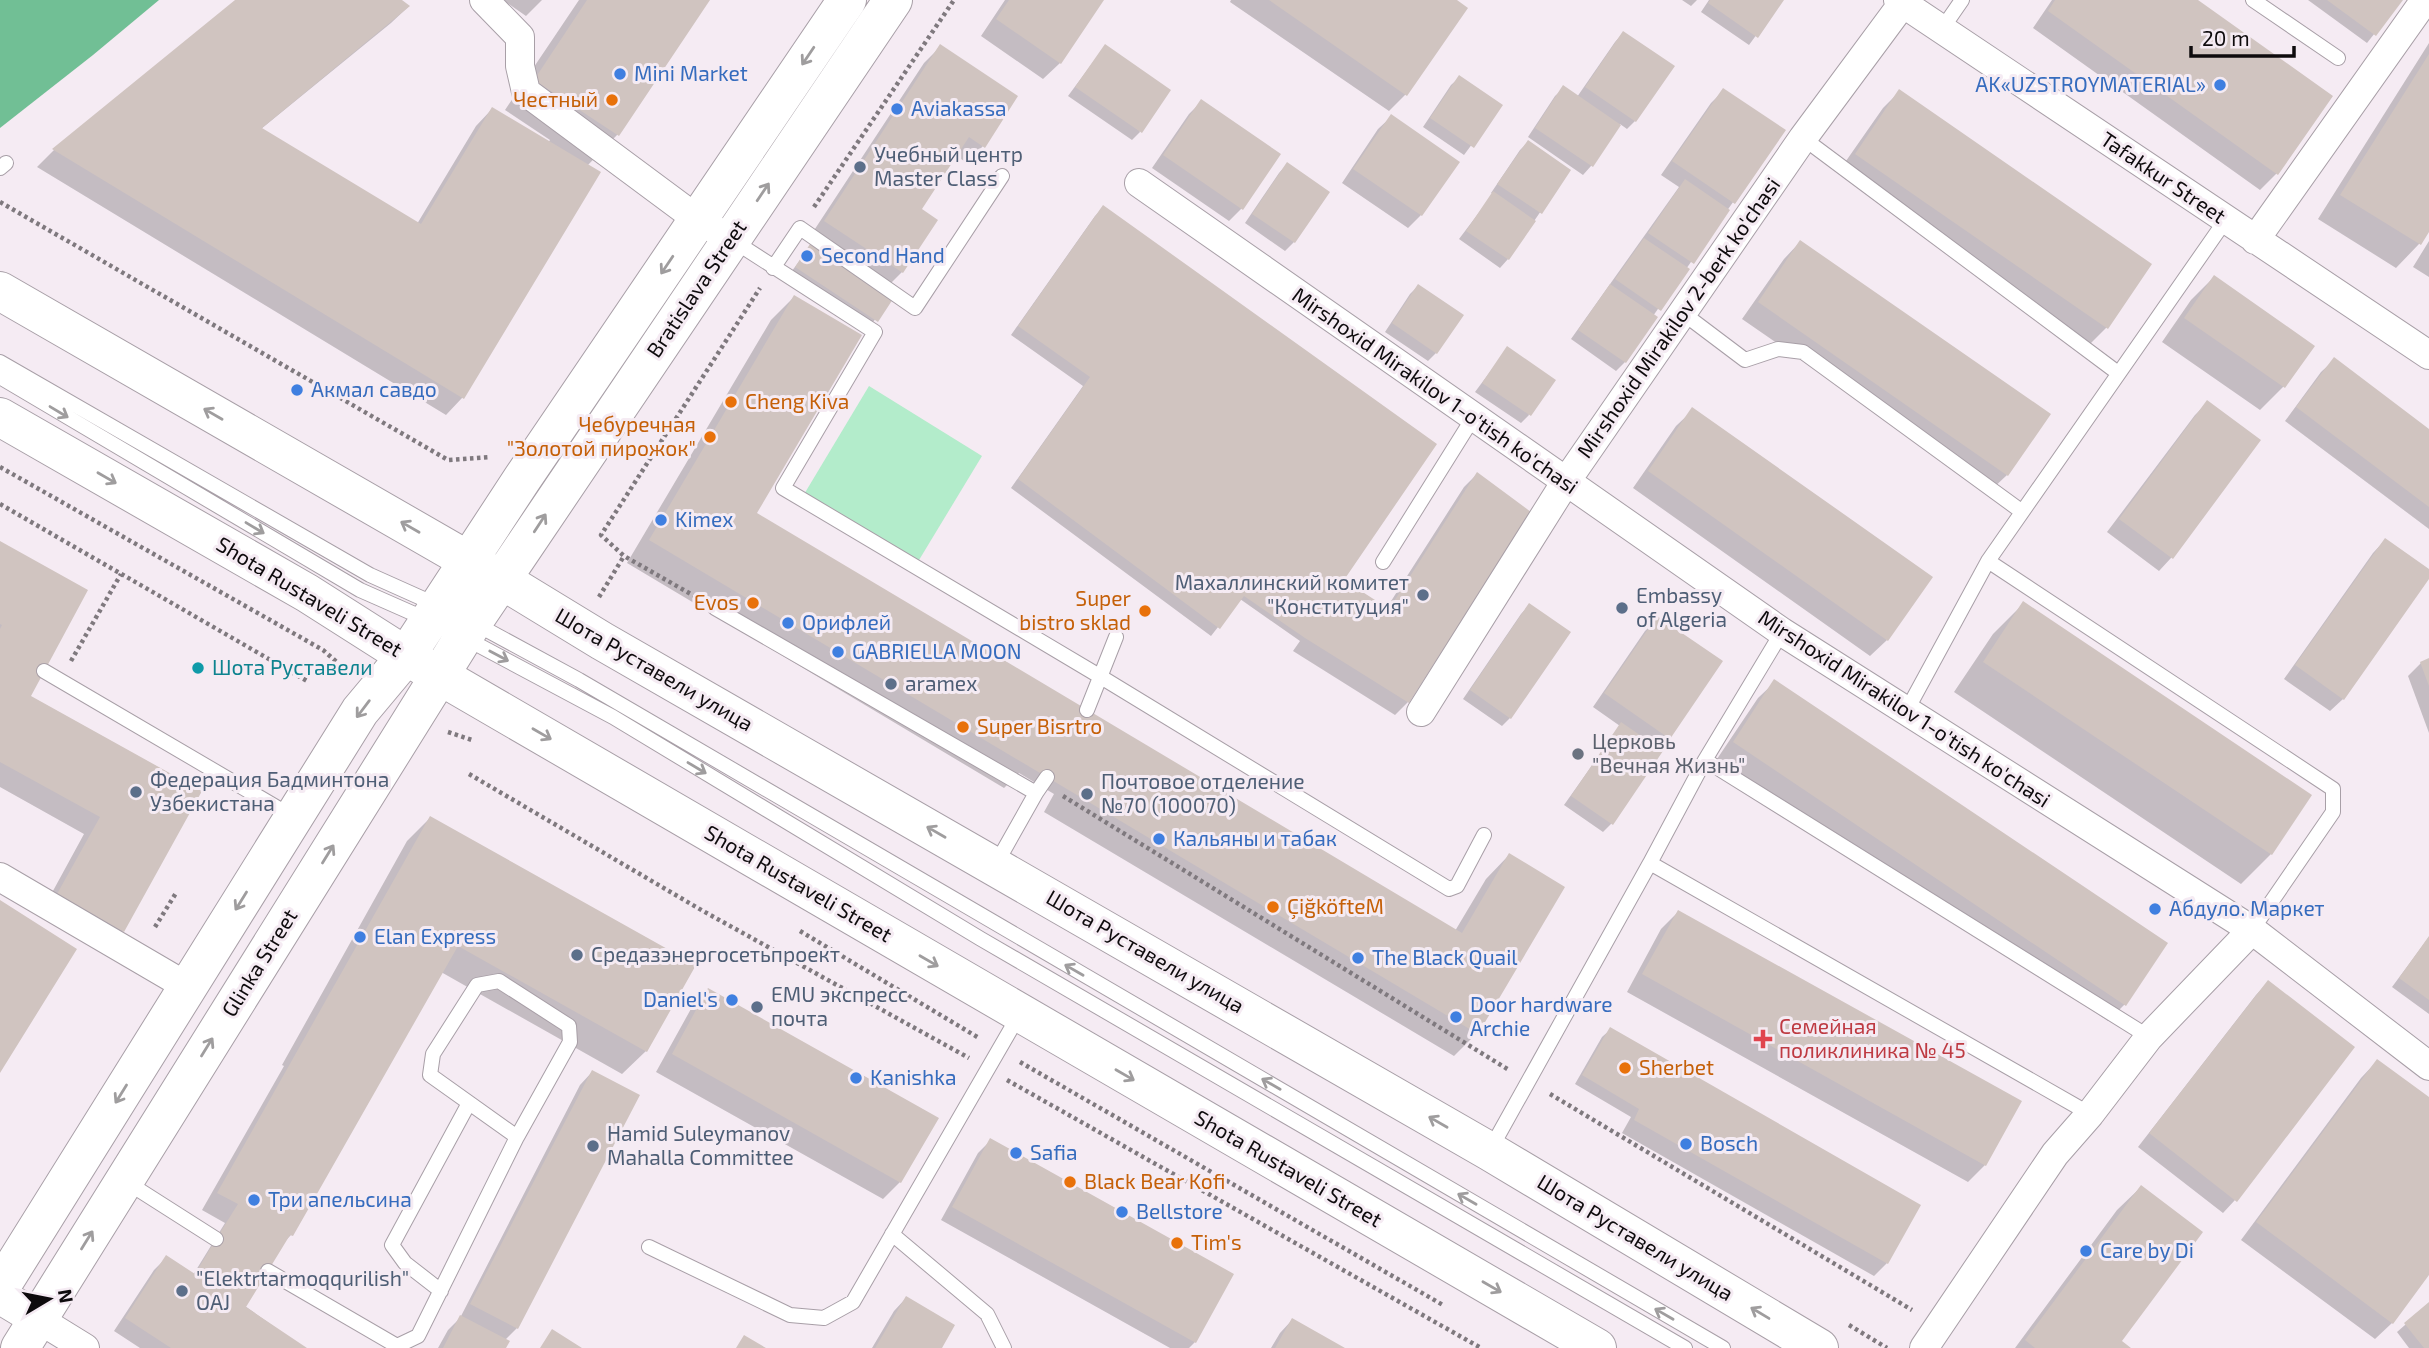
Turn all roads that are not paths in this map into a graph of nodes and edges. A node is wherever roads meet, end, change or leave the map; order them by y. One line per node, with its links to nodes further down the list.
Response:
1 (484, 0): 13 (street)
2 (847, 0): 13 (main road, Bratislava Street, one-way to 13)
3 (893, 0): 15 (main road, Bratislava Street, one-way to 3)
4 (1962, 0): 8 (lane)
5 (2253, 0): 9 (lane)
6 (2425, 0): 16 (street)
7 (1900, 2): 8 (street, Tafakkur Street); 10 (street, Mirshoxid Mirakilov 2-berk ko'chasi)
8 (1942, 29): 14 (street, Tafakkur Street)
9 (2338, 58)
10 (1803, 138): 19 (street, Mirshoxid Mirakilov 2-berk ko'chasi); 22 (lane)
11 (1002, 176): 17 (lane)
12 (1139, 183): 25 (street, Mirshoxid Mirakilov 1-o'tish ko'chasi)
13 (697, 219): 15 (street); 28 (main road, Bratislava Street, one-way to 28)
14 (2225, 220): 16 (street, Tafakkur Street); 22 (lane)
15 (731, 239): 17 (lane); 31 (main road, Bratislava Street, one-way to 15)
16 (2255, 240): 20 (street, Tafakkur Street)
17 (773, 268): 39 (lane)
18 (0, 291): 28 (main road, one-way to 18)
19 (1684, 314): 26 (street, Mirshoxid Mirakilov 2-berk ko'chasi); 27 (lane)
20 (2429, 355)
21 (0, 362): 33 (lane)
22 (2118, 373): 27 (lane)
23 (0, 377): 33 (lane, one-way to 33)
24 (0, 417): 36 (main road, Shota Rustaveli Street, one-way to 36)
25 (1473, 418): 26 (street, Mirshoxid Mirakilov 1-o'tish ko'chasi); 30 (lane)
26 (1565, 482): 34 (street, Mirshoxid Mirakilov 1-o'tish ko'chasi); 42 (street, Mirshoxid Mirakilov 2-berk ko'chasi)
27 (2021, 511): 29 (lane)
28 (470, 561): 31 (main road, Шота Руставели улица); 33 (main road, Glinka Street)
29 (1988, 561): 41 (lane); 49 (lane)
30 (1383, 562)
31 (502, 580): 33 (main road, Glinka Street); 47 (main road, Шота Руставели улица, one-way to 31)
32 (715, 608): 47 (lane)
33 (451, 622): 36 (main road, Glinka Street); 38 (main road, Glinka Street); 71 (lane, one-way to 71); 72 (lane, one-way to 33)
34 (1782, 632): 41 (street, Mirshoxid Mirakilov 1-o'tish ko'chasi); 43 (lane)
35 (1116, 637): 39 (lane)
36 (406, 656): 38 (main road, Shota Rustaveli Street); 44 (main road, Glinka Street, one-way to 44)
37 (44, 671): 44 (lane)
38 (440, 676): 51 (main road, Shota Rustaveli Street, one-way to 51); 58 (main road, Glinka Street, one-way to 38)
39 (1101, 677): 40 (lane); 45 (lane)
40 (1087, 710)
41 (1907, 710): 49 (street, Mirshoxid Mirakilov 1-o'tish ko'chasi)
42 (1421, 712)
43 (1705, 760): 46 (lane); 52 (lane)
44 (293, 817): 50 (main road, Glinka Street, one-way to 50)
45 (1484, 835)
46 (1650, 863): 55 (lane); 57 (lane)
47 (995, 865): 57 (main road, Шота Руставели улица, one-way to 47)
48 (0, 877): 50 (street)
49 (2252, 930): 52 (street); 53 (street, Mirshoxid Mirakilov 1-o'tish ko'chasi)
50 (188, 987): 63 (main road, Glinka Street, one-way to 63)
51 (1020, 1014): 59 (lane); 70 (main road, Shota Rustaveli Street, one-way to 70)
52 (2149, 1037): 55 (street)
53 (2429, 1066)
54 (469, 1103): 56 (lane); 56 (lane); 64 (lane)
55 (2090, 1114): 67 (street)
56 (517, 1137): 64 (lane)
57 (1489, 1152): 73 (main road, Шота Руставели улица, one-way to 57)
58 (124, 1180): 60 (lane); 66 (main road, Glinka Street, one-way to 58)
59 (892, 1234): 61 (lane); 69 (lane)
60 (216, 1239)
61 (649, 1247)
62 (268, 1271): 64 (lane)
63 (0, 1288)
64 (441, 1291)
65 (0, 1296): 66 (street)
66 (29, 1333): 68 (street)
67 (1931, 1337)
68 (85, 1348)
69 (1004, 1348)
70 (1597, 1348)
71 (1685, 1348)
72 (1723, 1348)
73 (1819, 1348)

